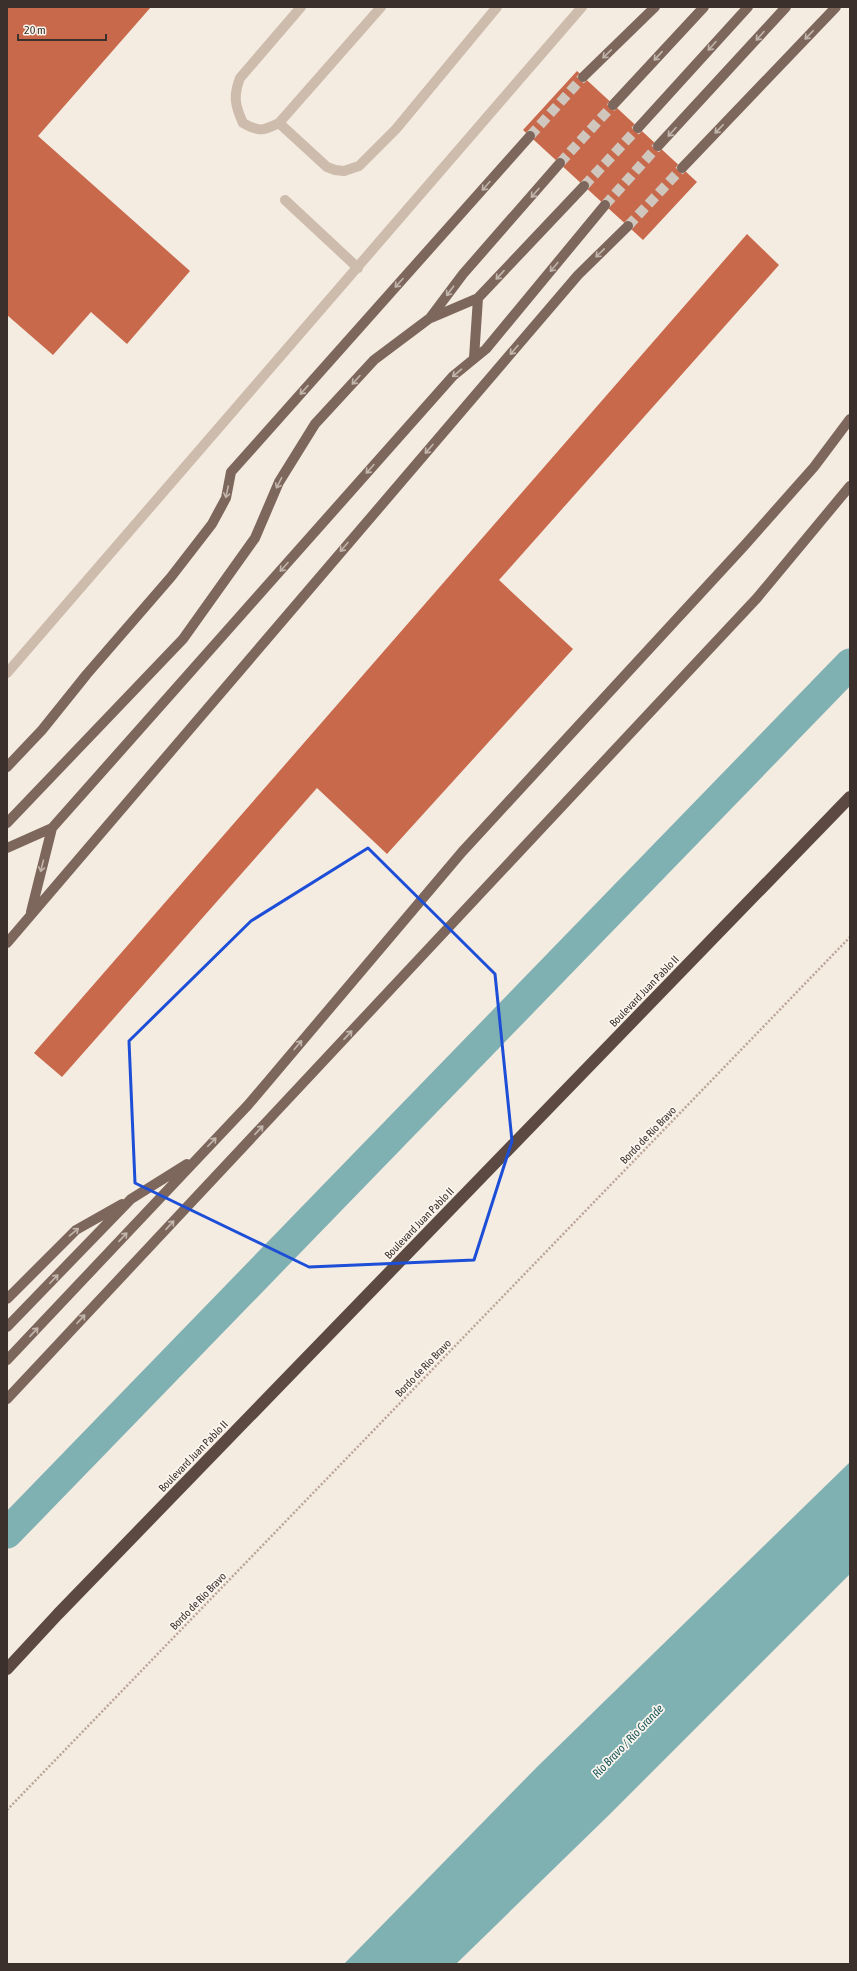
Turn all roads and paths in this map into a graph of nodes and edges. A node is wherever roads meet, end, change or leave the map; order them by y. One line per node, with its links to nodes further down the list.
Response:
1 (301, 7): 12 (lane)
2 (381, 7): 12 (lane)
3 (497, 7): 12 (lane)
4 (582, 7): 22 (lane)
5 (655, 7): 10 (main road, one-way to 10)
6 (704, 7): 11 (main road, one-way to 11)
7 (748, 7): 13 (main road, one-way to 13)
8 (786, 7): 15 (main road, one-way to 15)
9 (836, 7): 17 (main road, one-way to 17)
10 (583, 77)
11 (613, 105)
12 (279, 123)
13 (638, 128)
14 (530, 136): 29 (main road, one-way to 29)
15 (658, 146)
16 (560, 163): 24 (main road, one-way to 24)
17 (682, 168)
18 (584, 186): 23 (main road, one-way to 23)
19 (285, 200): 22 (lane)
20 (606, 205): 25 (main road, one-way to 25)
21 (628, 226): 34 (main road, one-way to 34)
22 (358, 268): 28 (lane)
23 (478, 298): 24 (main road); 25 (main road)
24 (430, 318): 31 (main road, one-way to 31)
25 (474, 358): 32 (main road, one-way to 32)
26 (850, 419): 37 (main road, one-way to 26)
27 (850, 486): 44 (main road, one-way to 27)
28 (7, 673)
29 (7, 767)
30 (850, 797): 45 (highway, Boulevard Juan Pablo II)
31 (7, 823)
32 (52, 828): 33 (main road); 34 (main road, one-way to 34)
33 (7, 848)
34 (30, 914): 36 (main road)
35 (850, 937): 46 (path, Bordo de Rio Bravo)
36 (7, 943)
37 (198, 1157): 38 (main road); 43 (main road, one-way to 37)
38 (131, 1199): 39 (main road, one-way to 38); 42 (main road, one-way to 38)
39 (24, 1283): 40 (main road); 41 (main road)
40 (7, 1286)
41 (7, 1299)
42 (7, 1327)
43 (7, 1360)
44 (7, 1399)
45 (7, 1669)
46 (7, 1810)

